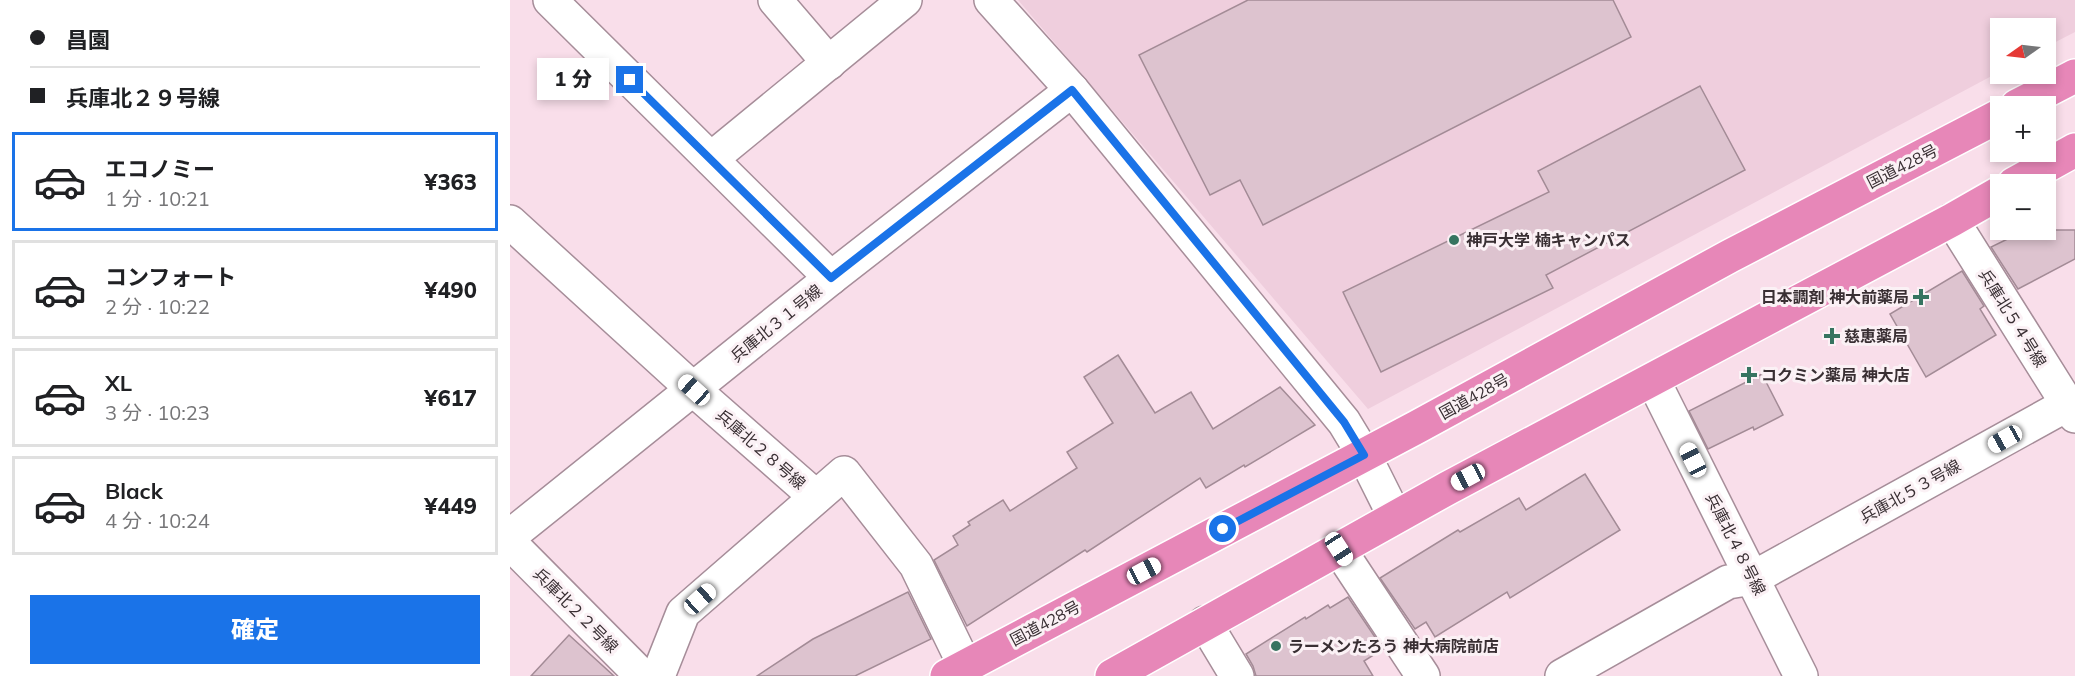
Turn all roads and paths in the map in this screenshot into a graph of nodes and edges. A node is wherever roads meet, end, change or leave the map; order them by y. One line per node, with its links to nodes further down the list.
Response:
1 (550, 0): 11 (street)
2 (775, 0): 5 (street)
3 (905, 0): 5 (street)
4 (991, 0): 7 (street)
5 (829, 63): 11 (street)
6 (2075, 76): 8 (highway)
7 (1072, 90): 16 (street, 兵庫北３１号線); 20 (street)
8 (2036, 96)
9 (1990, 121): 20 (highway, 国道428号)
10 (2075, 150): 12 (highway)
11 (711, 159): 16 (street)
12 (2032, 174)
13 (1990, 198): 14 (highway)
14 (1952, 220): 17 (highway); 19 (street, 兵庫北５４号線)
15 (510, 222): 18 (street, 兵庫北２８号線)
16 (831, 278): 18 (street, 兵庫北３１号線)
17 (1653, 380): 22 (highway); 26 (street, 兵庫北４８号線)
18 (694, 390): 21 (street, 兵庫北２８号線); 23 (street, 兵庫北３１号線)
19 (2071, 410): 26 (street, 兵庫北５３号線)
20 (1364, 455): 22 (street); 28 (highway, 国道428号)
21 (816, 497): 28 (street, 兵庫北２８号線); 30 (street)
22 (1395, 517): 25 (highway)
23 (510, 536)
24 (510, 543): 29 (street, 兵庫北２２号線)
25 (1339, 549): 27 (highway); 33 (street)
26 (1753, 578): 34 (street, 兵庫北５３号線); 35 (street, 兵庫北４８号線)
27 (1205, 623): 31 (highway); 32 (street)
28 (956, 671)
29 (642, 676)
30 (658, 676)
31 (1112, 676)
32 (1237, 676)
33 (1423, 676)
34 (1562, 676)
35 (1801, 676)

